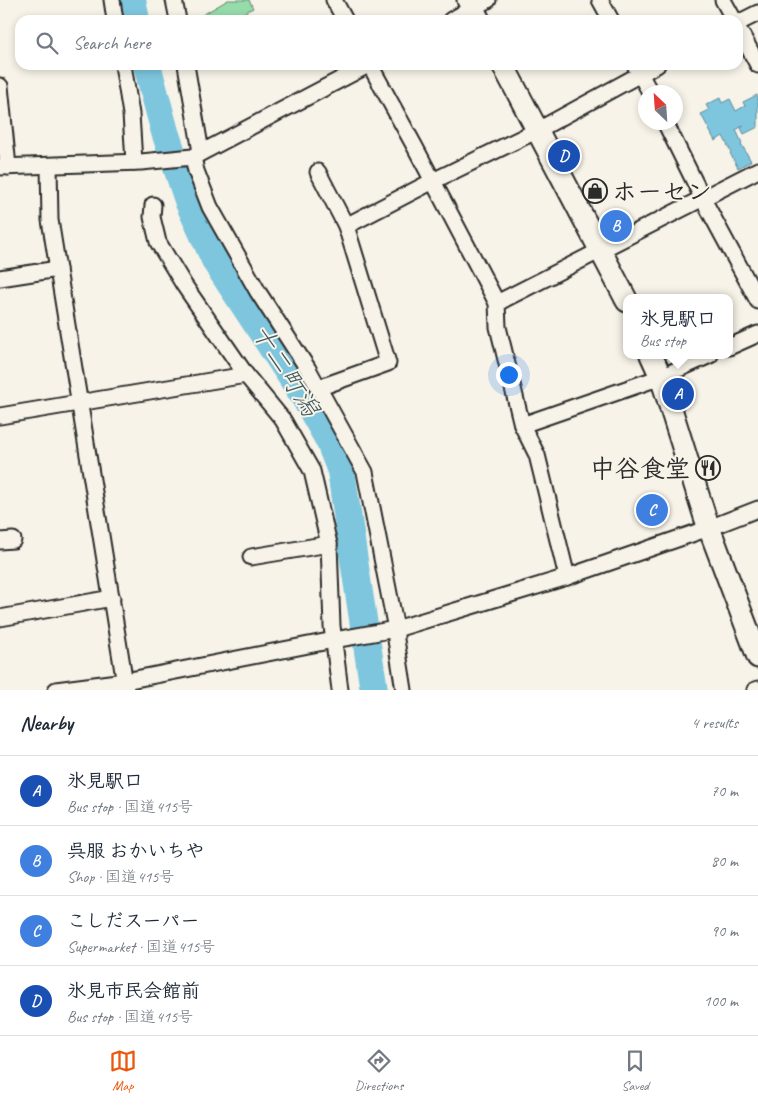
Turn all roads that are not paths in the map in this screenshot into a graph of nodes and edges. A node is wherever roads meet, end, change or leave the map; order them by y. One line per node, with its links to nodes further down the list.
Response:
1 (112, 0): 8 (street)
2 (174, 0): 9 (street)
3 (334, 0): 10 (street)
4 (600, 0): 12 (street)
5 (723, 0): 13 (street)
6 (477, 7): 11 (street)
7 (758, 13): 14 (street)
8 (114, 15)
9 (177, 15)
10 (342, 15)
11 (460, 15)
12 (608, 15)
13 (731, 15)
14 (743, 20)
15 (743, 37): 16 (street)
16 (758, 65)
17 (124, 70): 29 (street)
18 (187, 70): 28 (street)
19 (359, 70): 28 (street)
20 (372, 70): 34 (street)
21 (506, 70): 26 (highway)
22 (636, 70): 26 (street)
23 (639, 70): 24 (street)
24 (646, 85)
25 (0, 86): 31 (street)
26 (538, 130): 34 (street); 38 (highway)
27 (669, 130): 35 (street)
28 (197, 154): 29 (street); 50 (street)
29 (138, 162): 30 (street)
30 (49, 166): 31 (street); 39 (street)
31 (4, 167)
32 (758, 170): 35 (street)
33 (318, 172): 37 (street)
34 (433, 181): 37 (street); 43 (street)
35 (703, 199): 38 (street); 42 (street)
36 (153, 205): 48 (street)
37 (346, 226): 50 (street)
38 (600, 250): 41 (highway); 43 (street)
39 (58, 269): 40 (street); 51 (street)
40 (0, 278)
41 (623, 294)
42 (758, 301)
43 (497, 303): 53 (street)
44 (758, 334): 45 (street)
45 (733, 344)
46 (654, 359): 49 (highway)
47 (701, 359): 49 (street)
48 (246, 376): 51 (street); 56 (street)
49 (661, 377): 53 (street); 55 (highway)
50 (318, 388): 61 (street)
51 (80, 402): 52 (street); 59 (street)
52 (0, 416)
53 (522, 425): 58 (street)
54 (758, 509): 55 (street)
55 (709, 528): 58 (street); 63 (highway)
56 (329, 544): 57 (street); 62 (street)
57 (251, 557)
58 (567, 577): 61 (street)
59 (112, 598): 60 (street); 64 (street)
60 (0, 618)
61 (393, 630): 62 (street); 67 (street)
62 (338, 640): 64 (street); 66 (street)
63 (758, 656)
64 (125, 685): 65 (street)
65 (56, 690)
66 (340, 690)
67 (404, 690)

